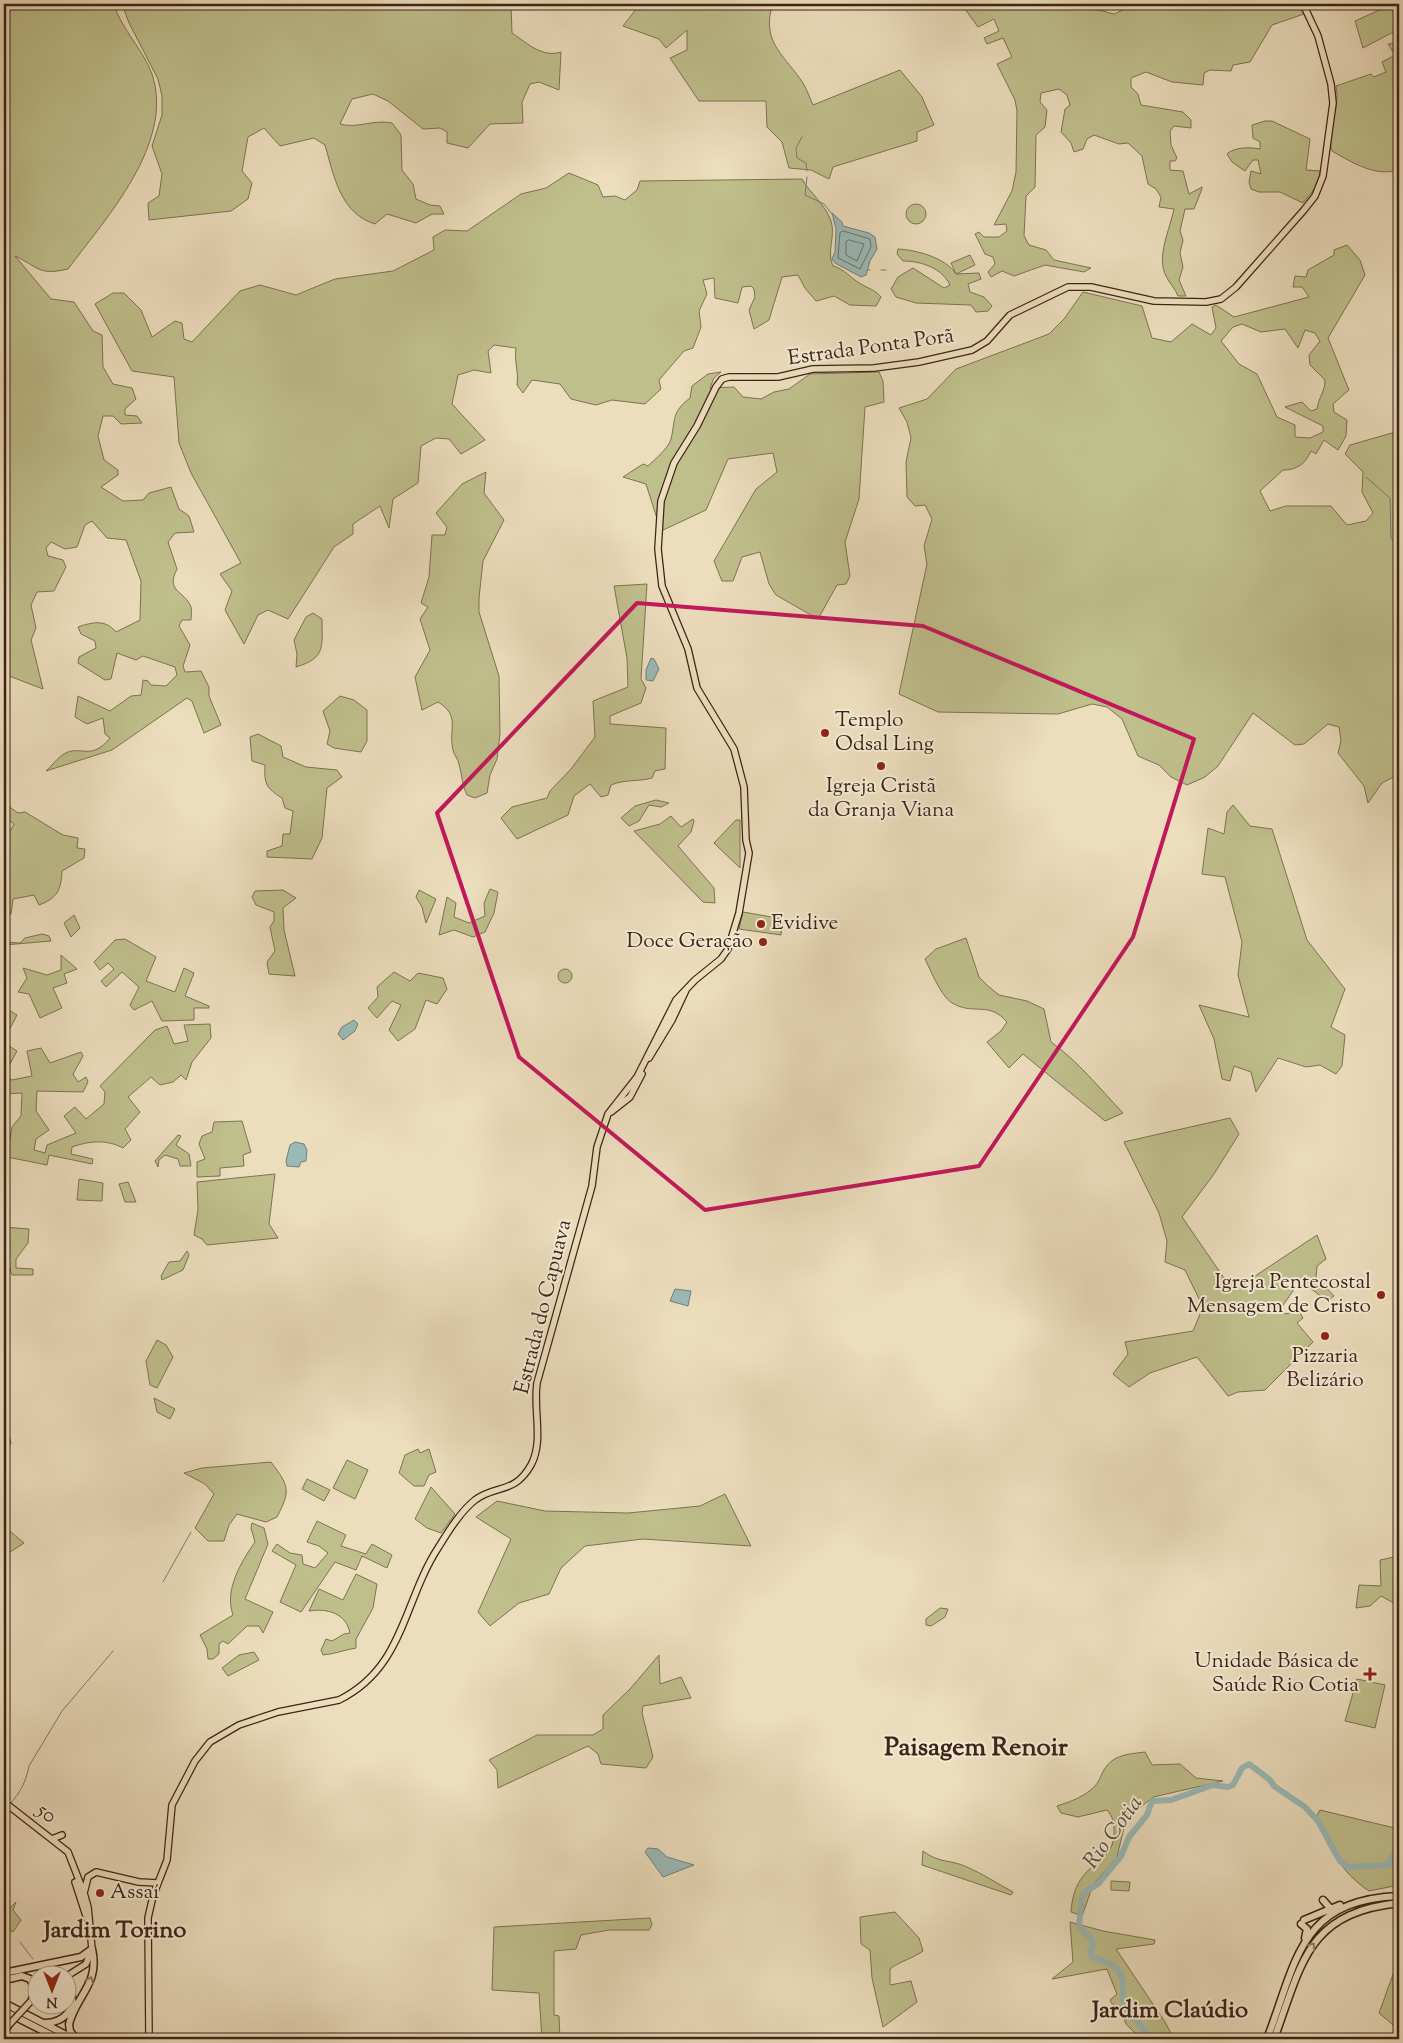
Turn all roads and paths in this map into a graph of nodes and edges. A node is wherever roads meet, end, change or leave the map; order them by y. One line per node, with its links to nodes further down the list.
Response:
1 (1303, 4): 2 (main road, Estrada Ponta Porã)
2 (662, 586): 7 (main road, Estrada do Capuava)
3 (6, 1804): 5 (main road, 50)
4 (62, 1835): 5 (main road)
5 (52, 1839): 6 (main road, 50)
6 (62, 1846): 8 (main road, 50); 12 (main road)
7 (158, 1883): 8 (main road); 31 (main road, Estrada do Capuava)
8 (84, 1893): 14 (main road, 50)
9 (1399, 1896): 11 (highway)
10 (1323, 1900): 15 (highway)
11 (1363, 1900): 15 (highway); 17 (highway)
12 (81, 1902): 14 (main road); 16 (main road)
13 (1399, 1903): 33 (highway, one-way to 13)
14 (88, 1906): 16 (main road)
15 (1330, 1908): 17 (highway)
16 (90, 1928): 18 (main road)
17 (1304, 1942): 32 (highway)
18 (92, 1949): 19 (main road); 20 (highway); 30 (highway, one-way to 18)
19 (78, 1969)
20 (4, 1973)
21 (28, 1978): 22 (highway)
22 (4, 1980)
23 (5, 2002): 27 (highway)
24 (28, 2004): 28 (main road, bridge)
25 (5, 2012): 29 (highway)
26 (65, 2016): 27 (highway)
27 (44, 2023): 30 (highway)
28 (6, 2028)
29 (59, 2039)
30 (75, 2039)
31 (149, 2039)
32 (1267, 2039)
33 (1274, 2039)

